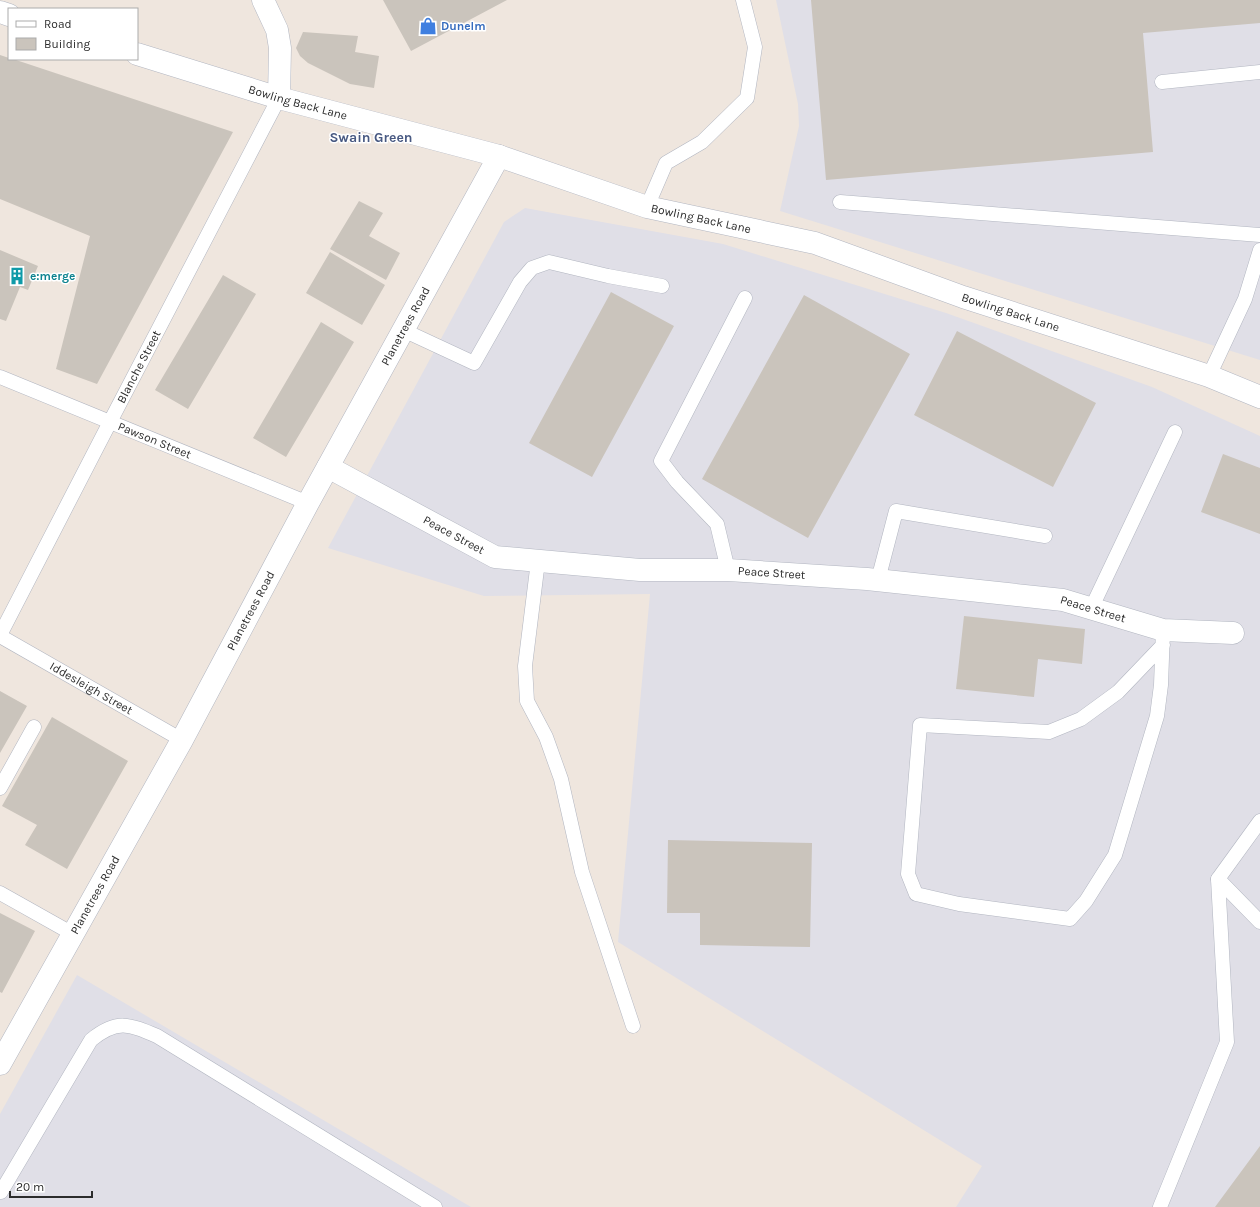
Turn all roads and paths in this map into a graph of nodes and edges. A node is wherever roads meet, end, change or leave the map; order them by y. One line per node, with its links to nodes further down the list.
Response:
1 (263, 0): 6 (street)
2 (743, 0): 9 (lane)
3 (138, 54): 6 (street, Bowling Back Lane)
4 (1260, 72): 5 (lane)
5 (1162, 82)
6 (279, 98): 7 (street, Bowling Back Lane); 18 (lane, Blanche Street)
7 (499, 156): 9 (street, Bowling Back Lane); 14 (street, Planetrees Road)
8 (840, 202): 10 (lane)
9 (647, 207): 15 (street, Bowling Back Lane)
10 (1260, 235)
11 (1260, 250): 15 (lane)
12 (662, 286): 14 (lane)
13 (745, 298): 24 (lane)
14 (403, 330): 20 (street, Planetrees Road)
15 (1209, 376): 17 (street, Bowling Back Lane)
16 (0, 377): 18 (lane, Pawson Street)
17 (1260, 397)
18 (110, 422): 21 (lane, Pawson Street); 28 (lane, Blanche Street)
19 (1175, 432): 26 (lane)
20 (328, 468): 21 (street, Planetrees Road); 23 (street, Peace Street)
21 (308, 503): 31 (street, Planetrees Road)
22 (1045, 536): 25 (lane)
23 (538, 561): 24 (street, Peace Street); 38 (lane)
24 (728, 570): 25 (street, Peace Street)
25 (878, 580): 26 (street, Peace Street)
26 (1091, 609): 29 (street, Peace Street)
27 (1233, 633): 29 (street, Peace Street)
28 (0, 636): 31 (lane, Iddesleigh Street)
29 (1163, 638): 29 (lane)
30 (34, 726): 32 (lane)
31 (182, 740): 37 (street, Planetrees Road)
32 (0, 788)
33 (1260, 821): 34 (lane)
34 (1218, 879): 36 (lane); 42 (lane)
35 (0, 893): 37 (lane)
36 (1260, 922)
37 (73, 934): 39 (street, Planetrees Road)
38 (633, 1026)
39 (0, 1064)
40 (0, 1192): 41 (lane)
41 (435, 1207)
42 (1160, 1207)

